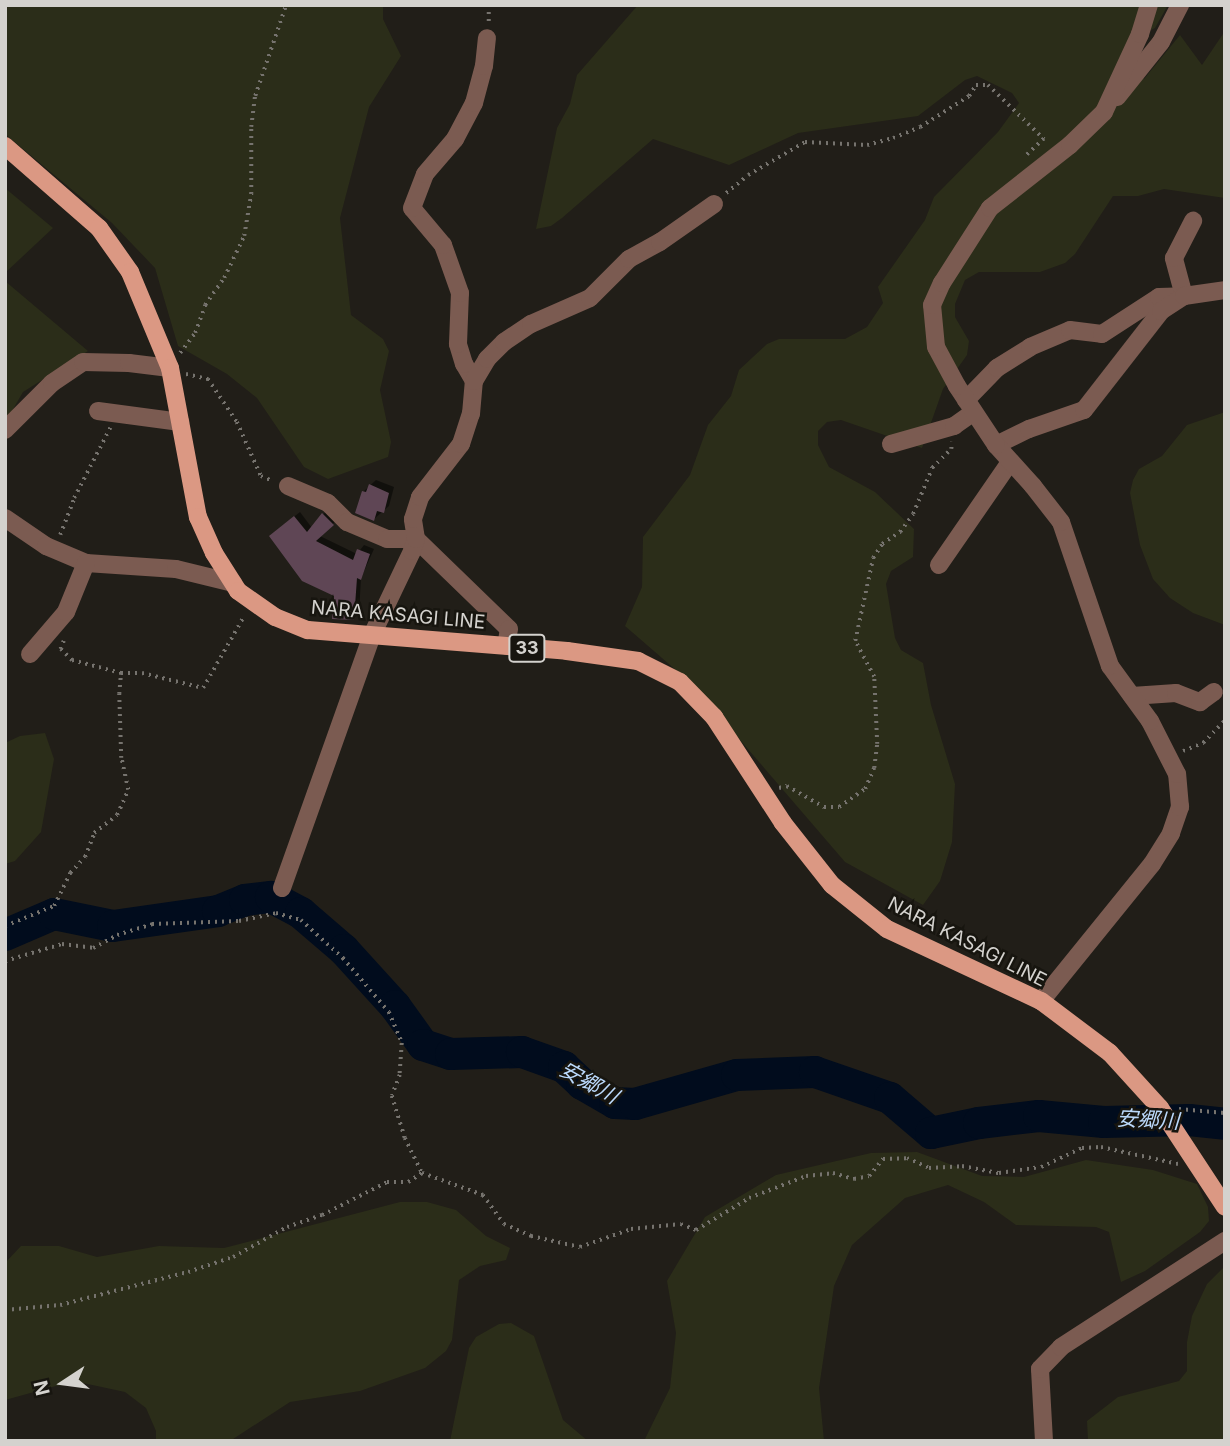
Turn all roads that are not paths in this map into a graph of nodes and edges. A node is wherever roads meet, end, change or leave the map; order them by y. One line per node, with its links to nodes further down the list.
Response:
1 (1149, 5): 4 (street)
2 (1180, 5): 4 (street)
3 (487, 38): 11 (street)
4 (1104, 112): 12 (street)
5 (5, 146): 10 (main road, NARA KASAGI LINE / 33)
6 (714, 204): 11 (street)
7 (1194, 221): 9 (street)
8 (1225, 290): 9 (street)
9 (1184, 296): 12 (street); 17 (street)
10 (170, 368): 14 (main road, NARA KASAGI LINE / 33); 15 (street)
11 (474, 381): 21 (street)
12 (970, 406): 16 (street); 17 (street)
13 (97, 411): 14 (street)
14 (180, 422): 24 (main road, NARA KASAGI LINE / 33)
15 (5, 430)
16 (891, 444)
17 (996, 445): 18 (street)
18 (1010, 462): 23 (street); 29 (street)
19 (288, 486): 21 (street)
20 (5, 517): 22 (street)
21 (416, 539): 25 (street); 26 (street)
22 (86, 563): 24 (street); 27 (street)
23 (939, 565)
24 (233, 583): 25 (main road, NARA KASAGI LINE / 33)
25 (372, 635): 26 (main road, NARA KASAGI LINE / 33); 30 (street)
26 (506, 646): 31 (main road, NARA KASAGI LINE / 33)
27 (30, 654)
28 (1214, 692): 29 (street)
29 (1132, 696): 31 (street)
30 (282, 888)
31 (1041, 1001): 32 (main road, NARA KASAGI LINE / 33)
32 (1225, 1208)
33 (1225, 1241): 34 (street)
34 (1044, 1441)

